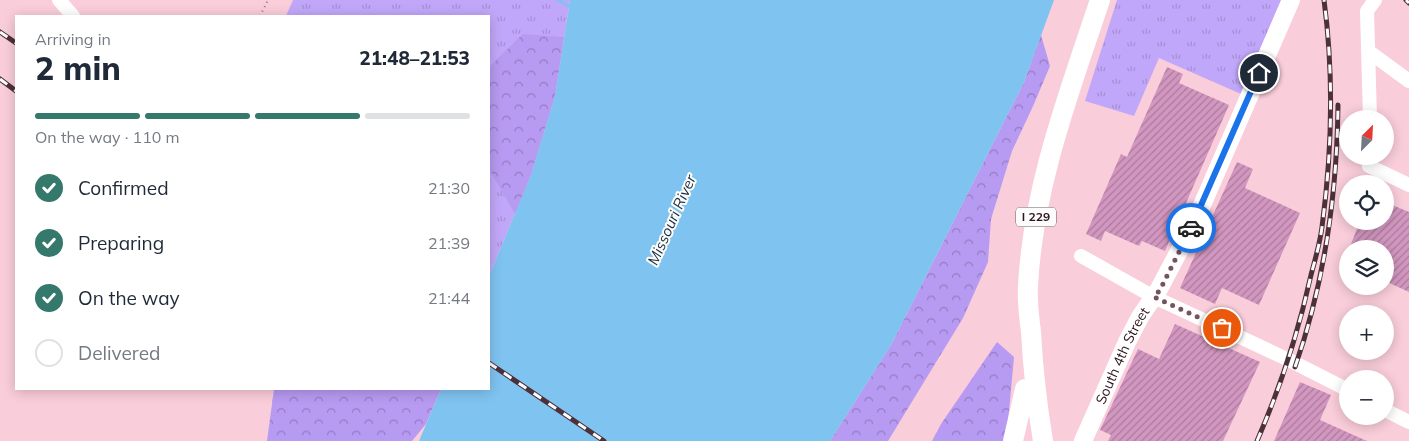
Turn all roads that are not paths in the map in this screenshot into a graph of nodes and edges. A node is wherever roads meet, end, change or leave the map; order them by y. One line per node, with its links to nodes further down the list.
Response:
1 (59, 0): 5 (street)
2 (1099, 0): 14 (highway, I 229); 19 (highway, I 229)
3 (1291, 0): 12 (main road, South 4th Street)
4 (1375, 0): 6 (street)
5 (73, 15)
6 (1368, 51): 7 (street); 8 (street)
7 (1409, 81)
8 (1370, 110)
9 (1369, 165): 10 (street)
10 (1409, 185)
11 (1081, 256): 12 (street)
12 (1154, 297): 13 (street); 20 (main road, South 4th Street)
13 (1339, 385)
14 (1025, 390): 17 (highway); 18 (highway, I 229)
15 (1394, 414): 16 (street)
16 (1409, 422)
17 (1014, 441)
18 (1032, 441)
19 (1042, 441)
20 (1083, 441)

